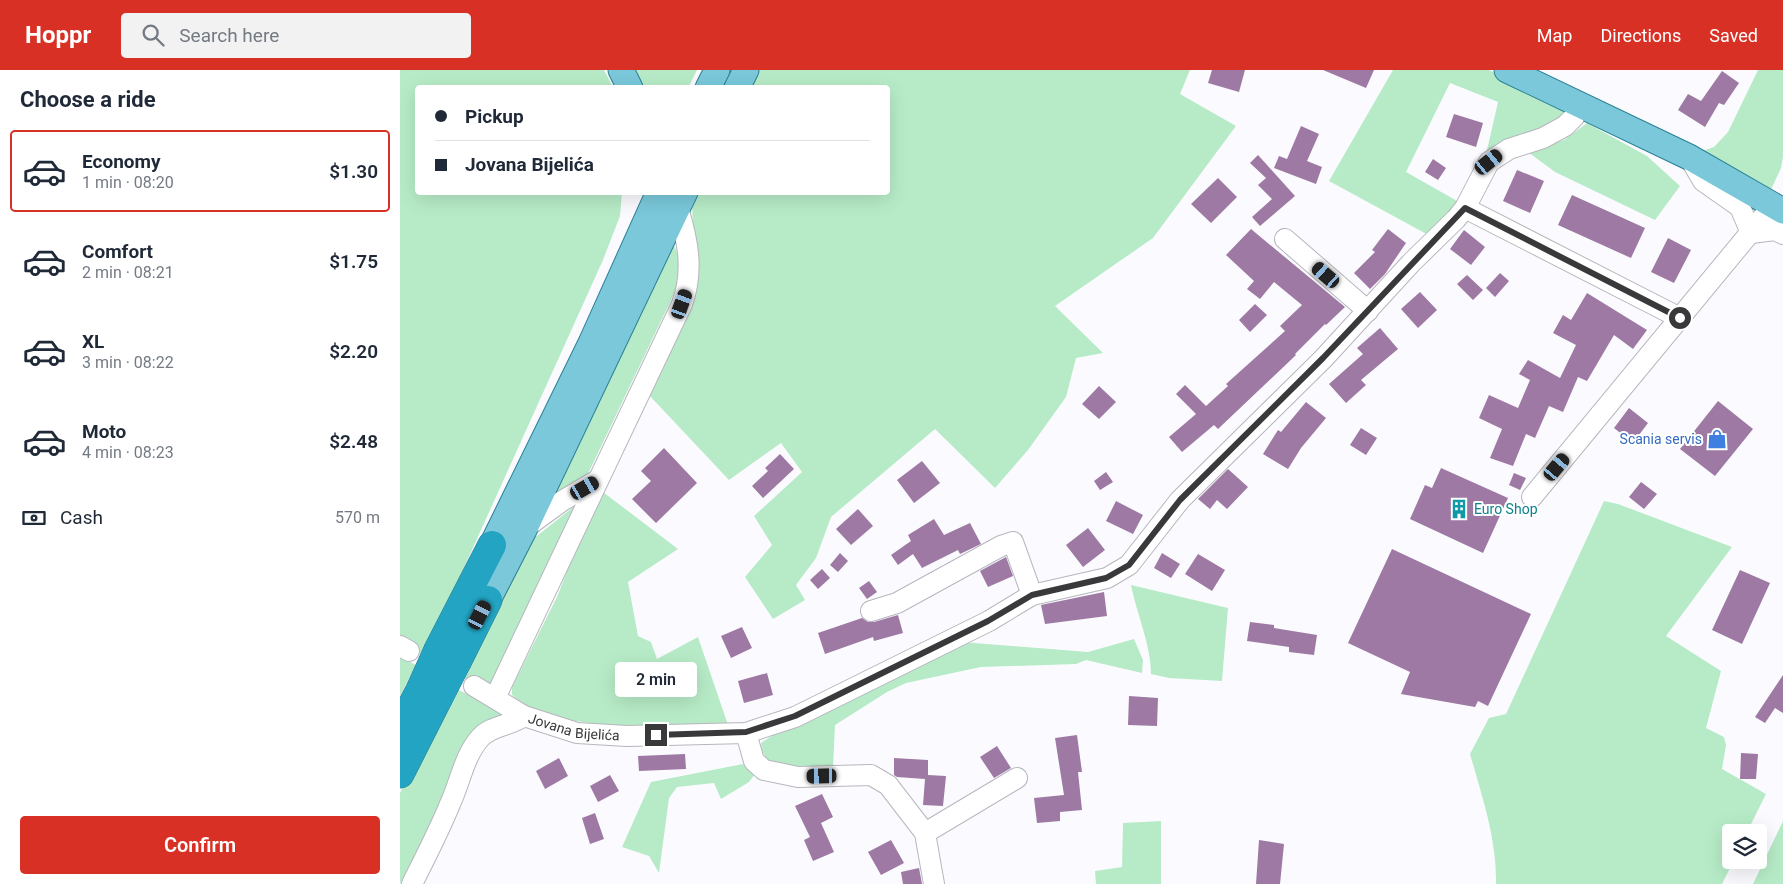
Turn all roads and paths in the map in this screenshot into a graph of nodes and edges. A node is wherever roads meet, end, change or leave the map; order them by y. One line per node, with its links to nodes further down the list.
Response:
1 (621, 70): 5 (main road)
2 (717, 70): 6 (main road)
3 (746, 70): 7 (main road)
4 (1518, 72): 8 (main road)
5 (628, 85)
6 (710, 85)
7 (738, 85)
8 (1581, 104): 9 (main road); 13 (street, Jovana Bijelića)
9 (1689, 157): 14 (main road); 15 (street)
10 (640, 195): 20 (main road)
11 (658, 195): 20 (main road)
12 (682, 200): 21 (street); 23 (main road)
13 (1465, 208): 18 (street, Jovana Bijelića); 19 (street)
14 (1778, 208): 15 (street)
15 (1750, 233): 16 (street); 19 (street)
16 (1783, 234)
17 (1285, 239): 18 (street)
18 (1368, 311): 25 (street, Jovana Bijelića)
19 (1680, 318): 22 (street)
20 (591, 343): 24 (main road)
21 (596, 481): 23 (street); 31 (street)
22 (1532, 497)
23 (524, 530): 26 (main road)
24 (492, 545): 28 (highway)
25 (1032, 595): 27 (street); 34 (street, Jovana Bijelića)
26 (488, 600): 28 (highway)
27 (871, 611)
28 (448, 655): 30 (highway, bridge)
29 (474, 686): 31 (street, Jovana Bijelića)
30 (429, 694): 33 (highway); 35 (highway)
31 (495, 698): 32 (street, Jovana Bijelića)
32 (524, 716): 34 (street, Jovana Bijelića); 38 (street)
33 (400, 728)
34 (746, 732): 37 (street)
35 (400, 774)
36 (1017, 778): 37 (street)
37 (925, 833): 39 (street)
38 (412, 884)
39 (934, 884)

